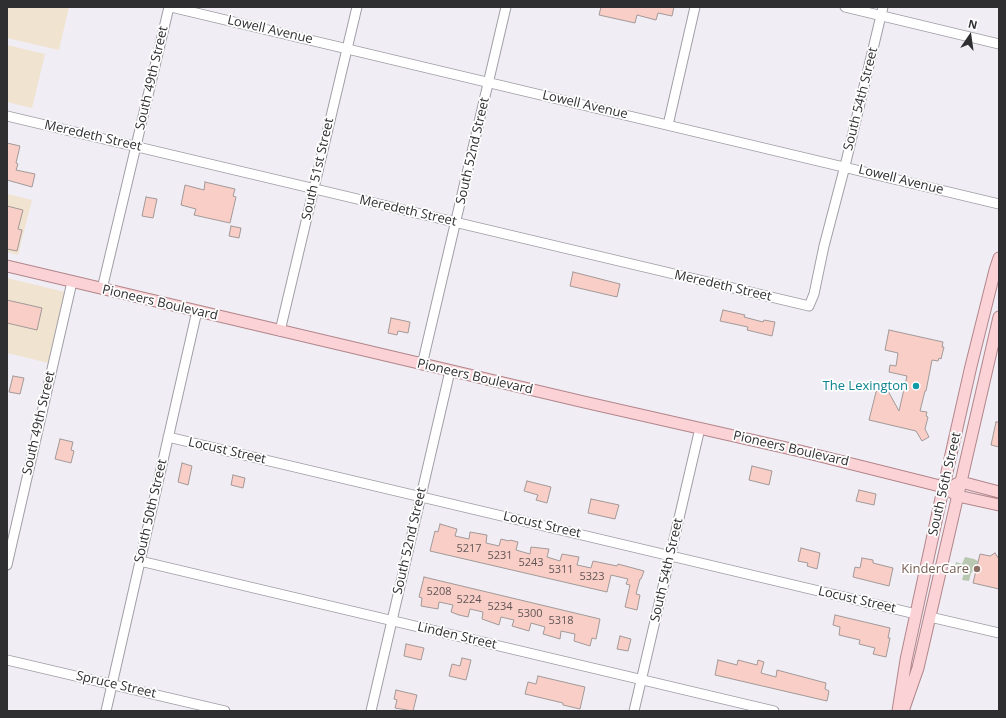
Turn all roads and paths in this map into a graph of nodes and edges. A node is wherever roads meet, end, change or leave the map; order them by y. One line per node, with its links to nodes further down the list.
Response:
1 (170, 7): 8 (street, Lowell Avenue); 12 (street, South 49th Street)
2 (357, 7): 8 (street, South 51st Street)
3 (506, 7): 9 (street, South 52nd Street)
4 (695, 7): 11 (street)
5 (845, 7): 6 (street)
6 (882, 11): 7 (street); 13 (street, South 54th Street)
7 (999, 44)
8 (347, 48): 9 (street, Lowell Avenue); 14 (street, South 51st Street)
9 (489, 82): 11 (street, Lowell Avenue); 16 (street, South 52nd Street)
10 (7, 116): 12 (street, Meredeth Street)
11 (668, 125): 13 (street, Lowell Avenue)
12 (136, 146): 14 (street, Meredeth Street); 20 (street, South 49th Street)
13 (845, 166): 15 (street, Lowell Avenue); 21 (street, South 54th Street)
14 (313, 189): 16 (street, Meredeth Street); 24 (street, South 51st Street)
15 (999, 204)
16 (456, 223): 21 (street, Meredeth Street); 25 (street, South 52nd Street)
17 (999, 258): 30 (main road, South 56th Street)
18 (7, 266): 19 (main road, Pioneers Boulevard)
19 (72, 282): 20 (main road, Pioneers Boulevard); 37 (street, South 49th Street)
20 (102, 289): 22 (main road, Pioneers Boulevard)
21 (809, 306)
22 (197, 311): 24 (main road, Pioneers Boulevard); 28 (street, South 50th Street)
23 (999, 317): 29 (main road, South 56th Street)
24 (280, 331): 25 (main road, Pioneers Boulevard)
25 (422, 365): 26 (main road, Pioneers Boulevard)
26 (450, 371): 27 (main road, Pioneers Boulevard); 32 (street, South 52nd Street)
27 (700, 428): 30 (main road, Pioneers Boulevard); 35 (street, South 54th Street)
28 (168, 437): 32 (street, Locust Street); 36 (street, South 50th Street)
29 (962, 482): 30 (main road, Pioneers Boulevard); 31 (main road); 33 (main road, South 56th Street)
30 (944, 487): 33 (main road, Pioneers Boulevard); 38 (main road, South 56th Street)
31 (999, 492)
32 (420, 496): 35 (street, Locust Street); 40 (street, South 52nd Street)
33 (958, 496): 34 (main road, Pioneers Boulevard); 39 (main road, South 56th Street)
34 (999, 505)
35 (670, 556): 38 (street, Locust Street); 43 (street, South 54th Street)
36 (140, 561): 40 (street, Linden Street); 44 (street, South 50th Street)
37 (7, 565)
38 (916, 614): 50 (main road, South 56th Street)
39 (930, 617): 41 (street); 51 (main road, South 56th Street)
40 (392, 621): 43 (street, Linden Street); 47 (street, South 52nd Street)
41 (999, 633)
42 (7, 660): 44 (street, Spruce Street)
43 (641, 680): 48 (street, South 54th Street); 49 (street, Linden Street)
44 (112, 684): 45 (street, South 50th Street); 46 (street, Spruce Street)
45 (106, 711)
46 (225, 711)
47 (371, 711)
48 (634, 711)
49 (774, 711)
50 (898, 711)
51 (903, 711)

